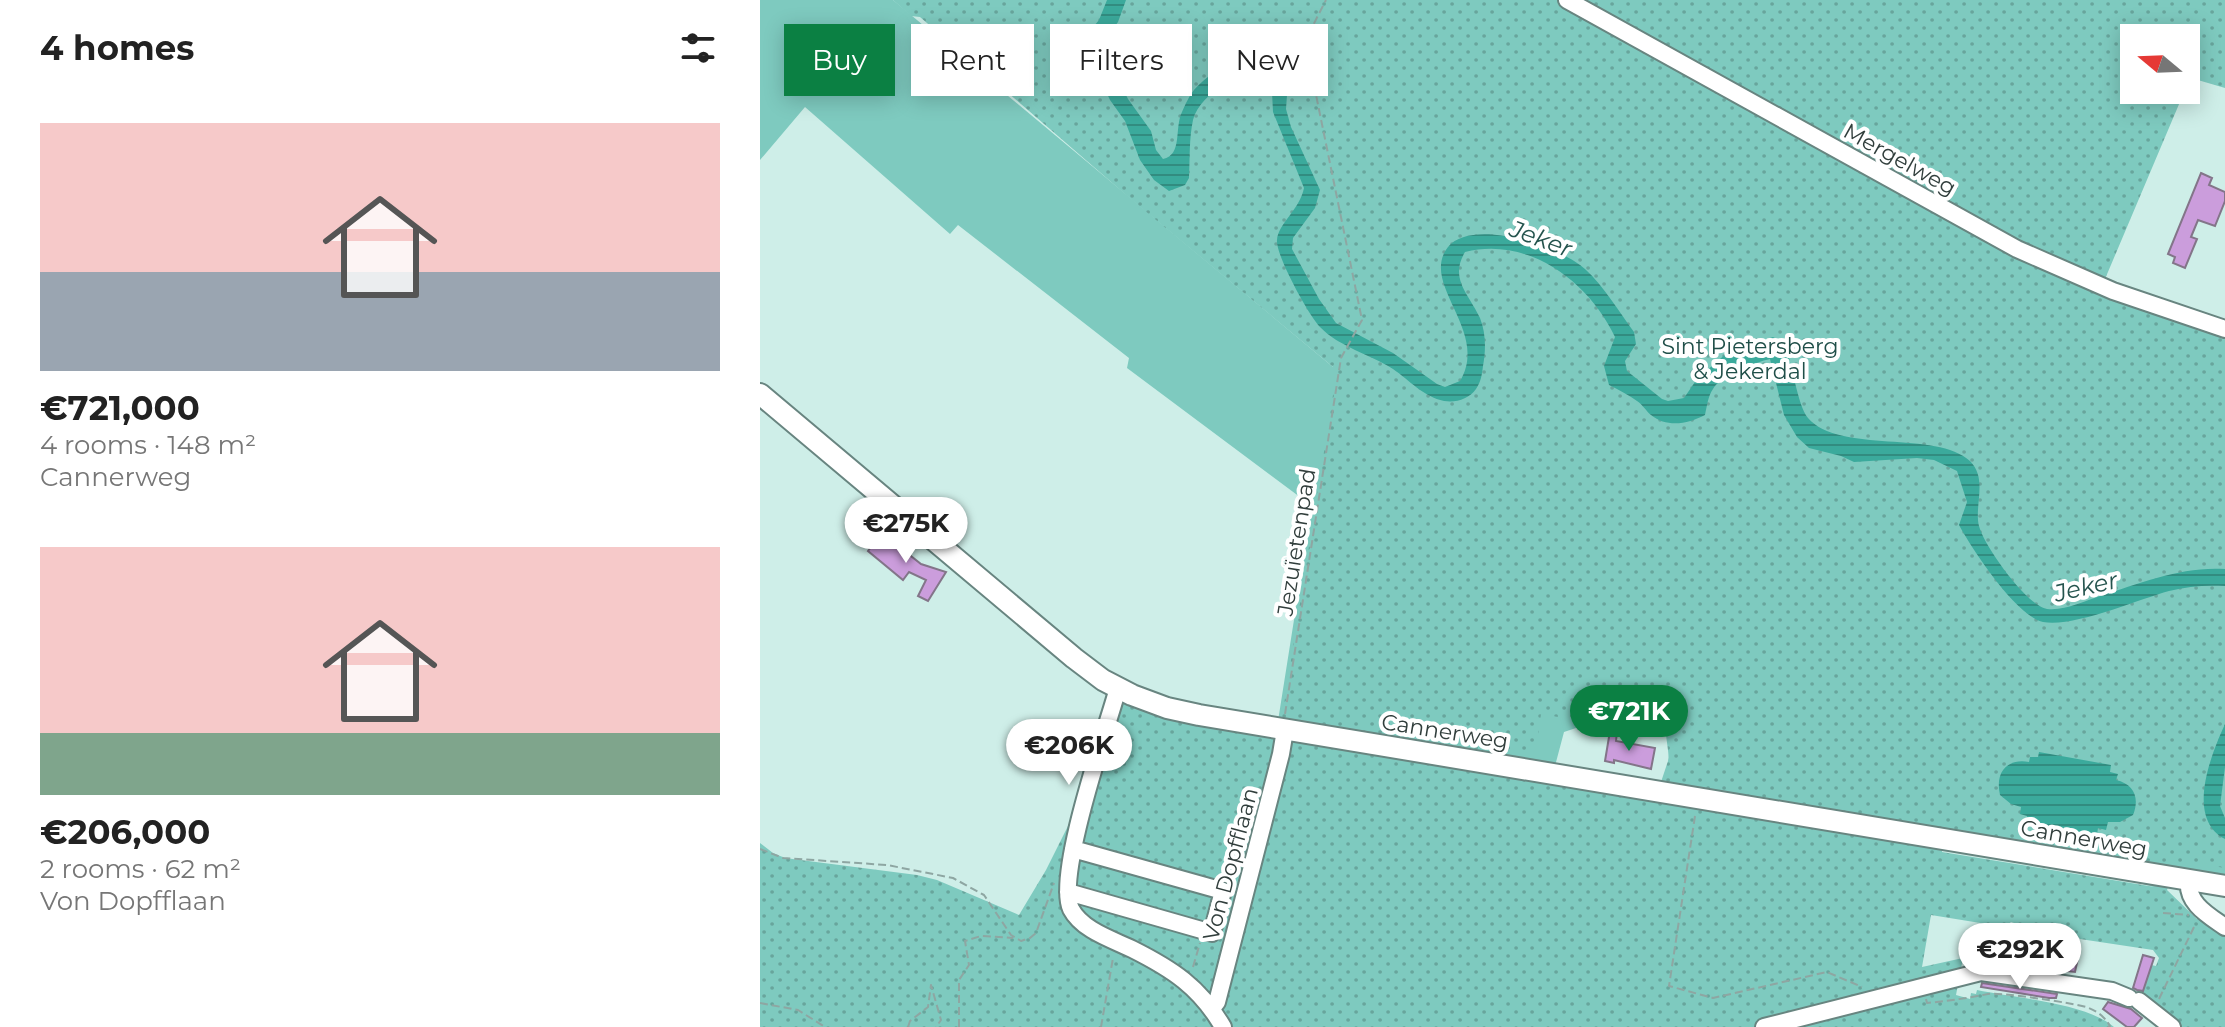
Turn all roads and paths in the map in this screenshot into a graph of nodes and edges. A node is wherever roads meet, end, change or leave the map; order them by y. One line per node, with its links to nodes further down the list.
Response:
1 (1326, 0): 6 (path, Jezuïetenpad)
2 (1567, 0): 3 (street, Mergelweg)
3 (2225, 329)
4 (760, 394): 5 (main road, Cannerweg)
5 (1118, 688): 6 (main road, Cannerweg); 9 (street)
6 (1285, 730): 7 (main road, Cannerweg); 25 (street, Von Dopfflaan)
7 (1697, 797): 10 (main road, Cannerweg); 22 (path)
8 (760, 849): 17 (path)
9 (1073, 849): 12 (street); 12 (street)
10 (2189, 880): 11 (main road, Cannerweg); 14 (street)
11 (2225, 886)
12 (1068, 892): 18 (street)
13 (1049, 896): 17 (path)
14 (2202, 909): 15 (path); 16 (street); 23 (path)
15 (2163, 913)
16 (2225, 927)
17 (1015, 938): 29 (path)
18 (1117, 942): 25 (street); 30 (path)
19 (1198, 948): 20 (path)
20 (1194, 965)
21 (1923, 987): 22 (street); 33 (path); 34 (street)
22 (1873, 1000): 32 (street)
23 (2158, 1001)
24 (760, 1003): 26 (path)
25 (1213, 1007): 31 (street)
26 (825, 1027)
27 (908, 1027): 28 (path)
28 (936, 1027)
29 (959, 1027)
30 (1101, 1027)
31 (1223, 1027)
32 (1764, 1027)
33 (2108, 1027)
34 (2172, 1027)

